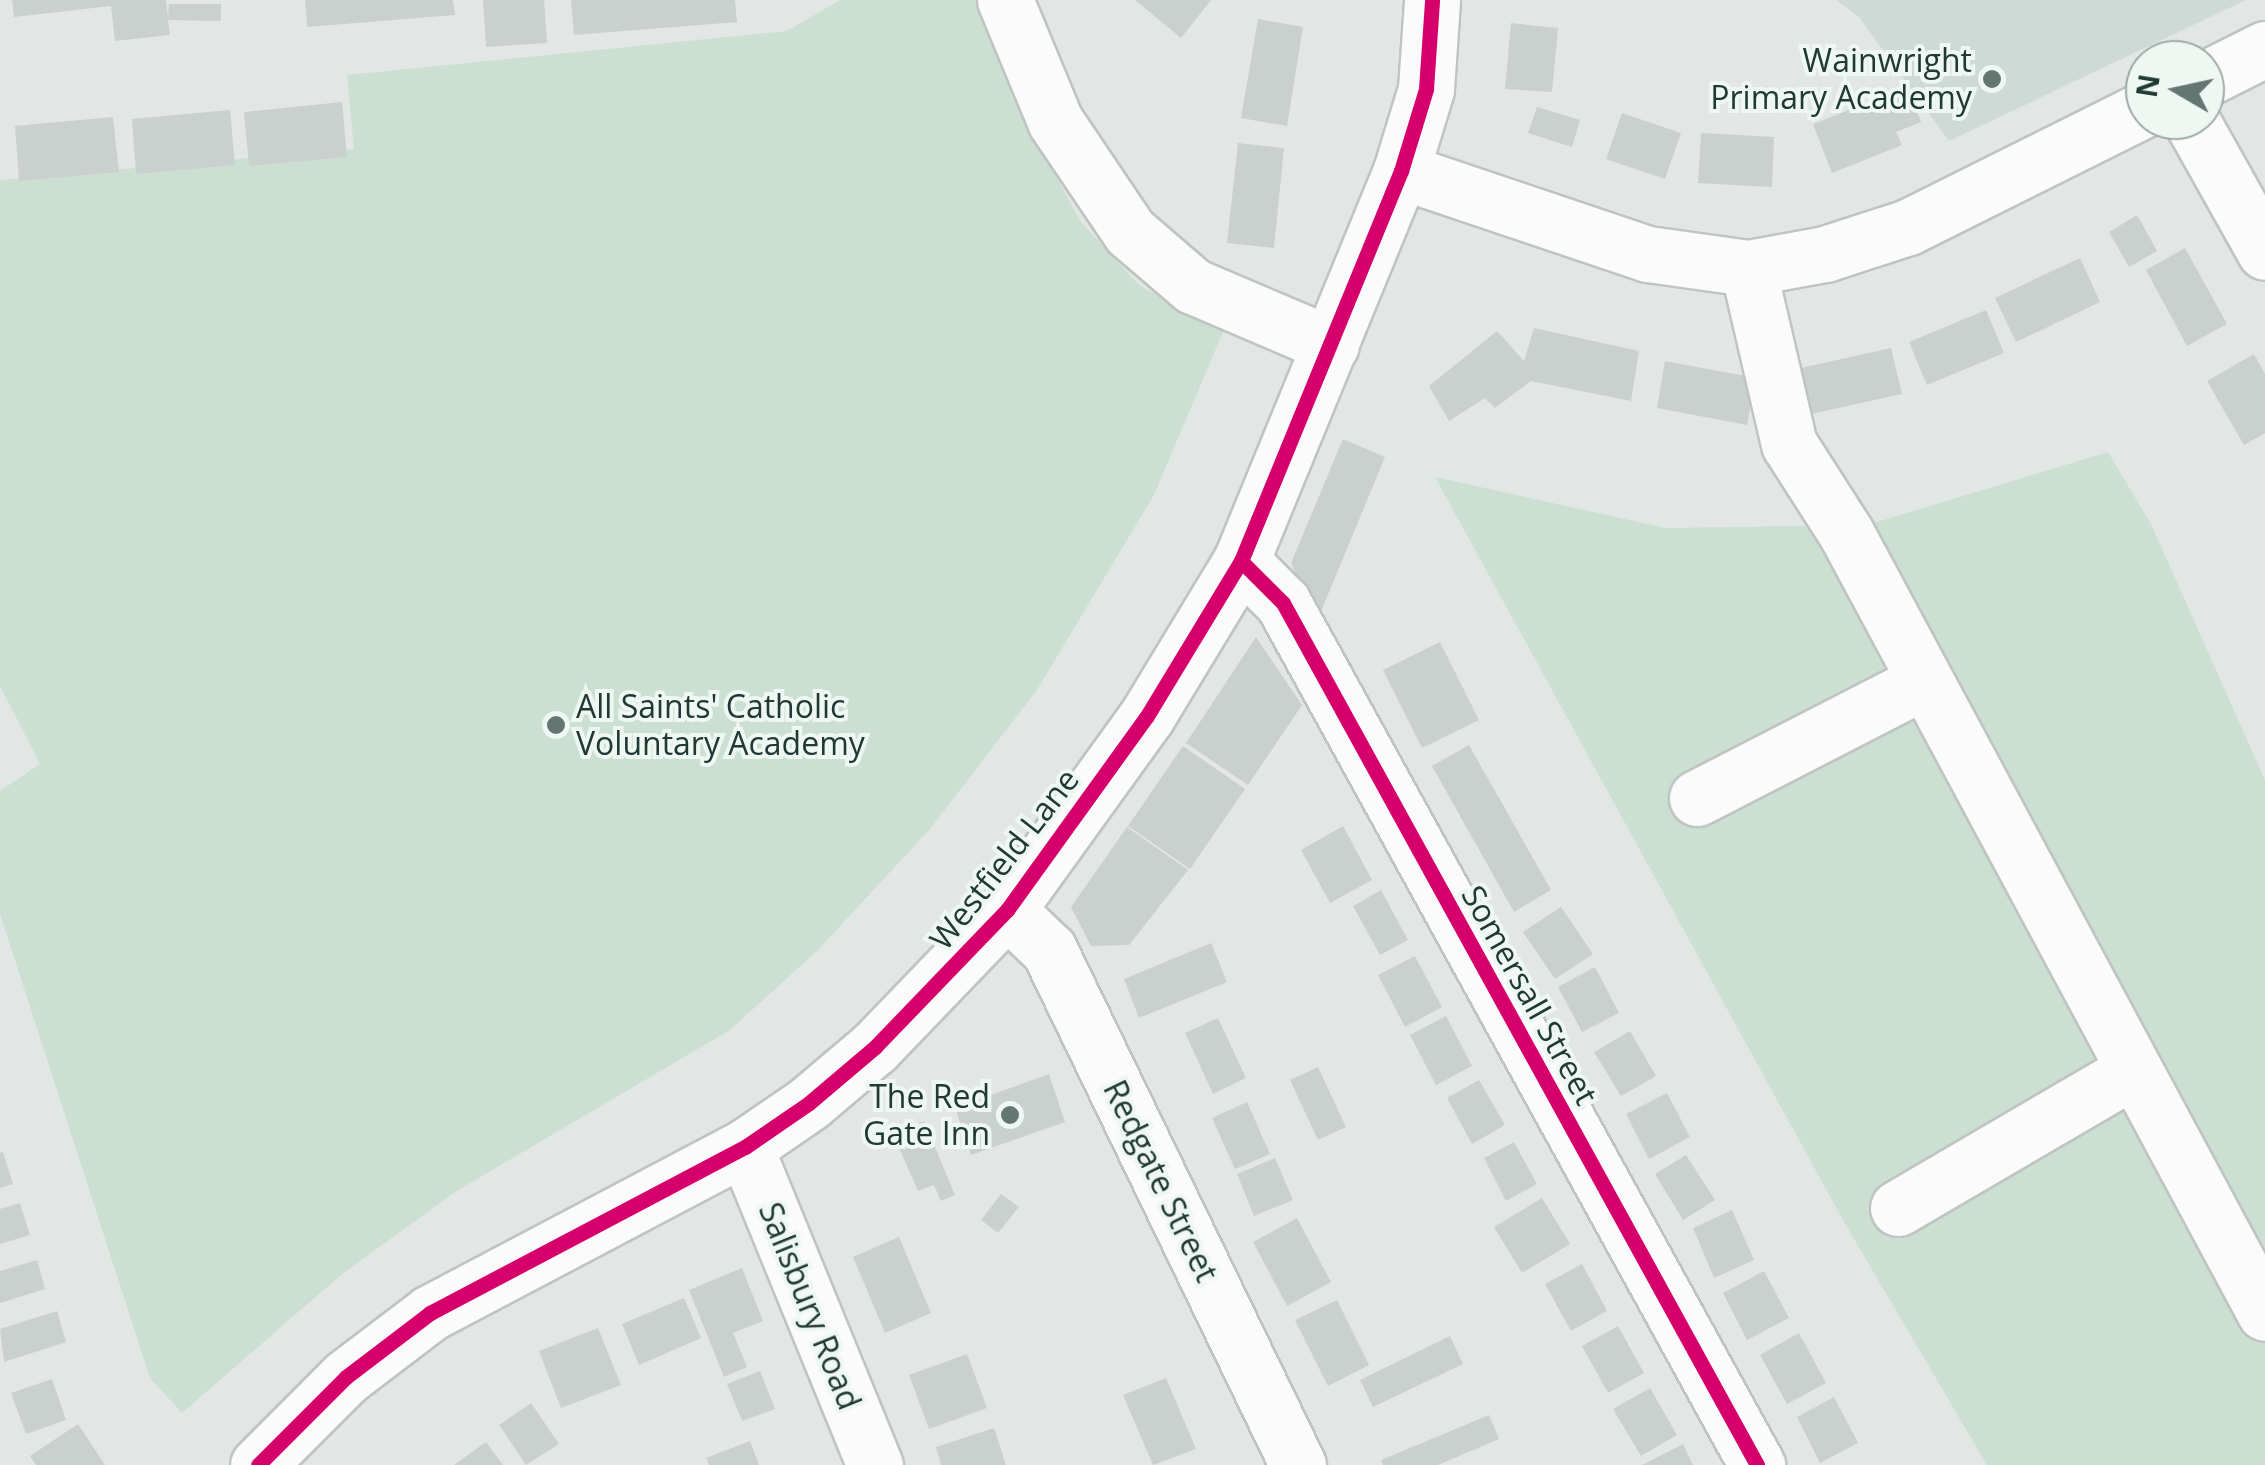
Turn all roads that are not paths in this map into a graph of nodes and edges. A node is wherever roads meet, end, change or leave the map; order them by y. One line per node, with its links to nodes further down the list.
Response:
1 (1005, 0): 10 (street)
2 (1432, 0): 7 (street, Westfield Lane)
3 (2265, 49): 4 (street)
4 (2225, 70)
5 (2125, 119): 9 (street)
6 (2202, 140): 8 (street)
7 (1401, 171): 9 (street); 10 (street, Westfield Lane)
8 (2265, 252)
9 (1748, 268): 12 (street)
10 (1331, 345): 11 (street, Westfield Lane)
11 (1240, 561): 14 (street, Westfield Lane); 22 (street, Somersall Street)
12 (1925, 681): 13 (street); 15 (street)
13 (1696, 798)
14 (1007, 910): 16 (street, Westfield Lane); 21 (street, Redgate Street)
15 (2134, 1070): 17 (street); 18 (street)
16 (745, 1147): 19 (street, Westfield Lane); 20 (street, Salisbury Road)
17 (1898, 1208)
18 (2265, 1313)
19 (258, 1465)
20 (875, 1465)
21 (1298, 1465)
22 (1758, 1465)

